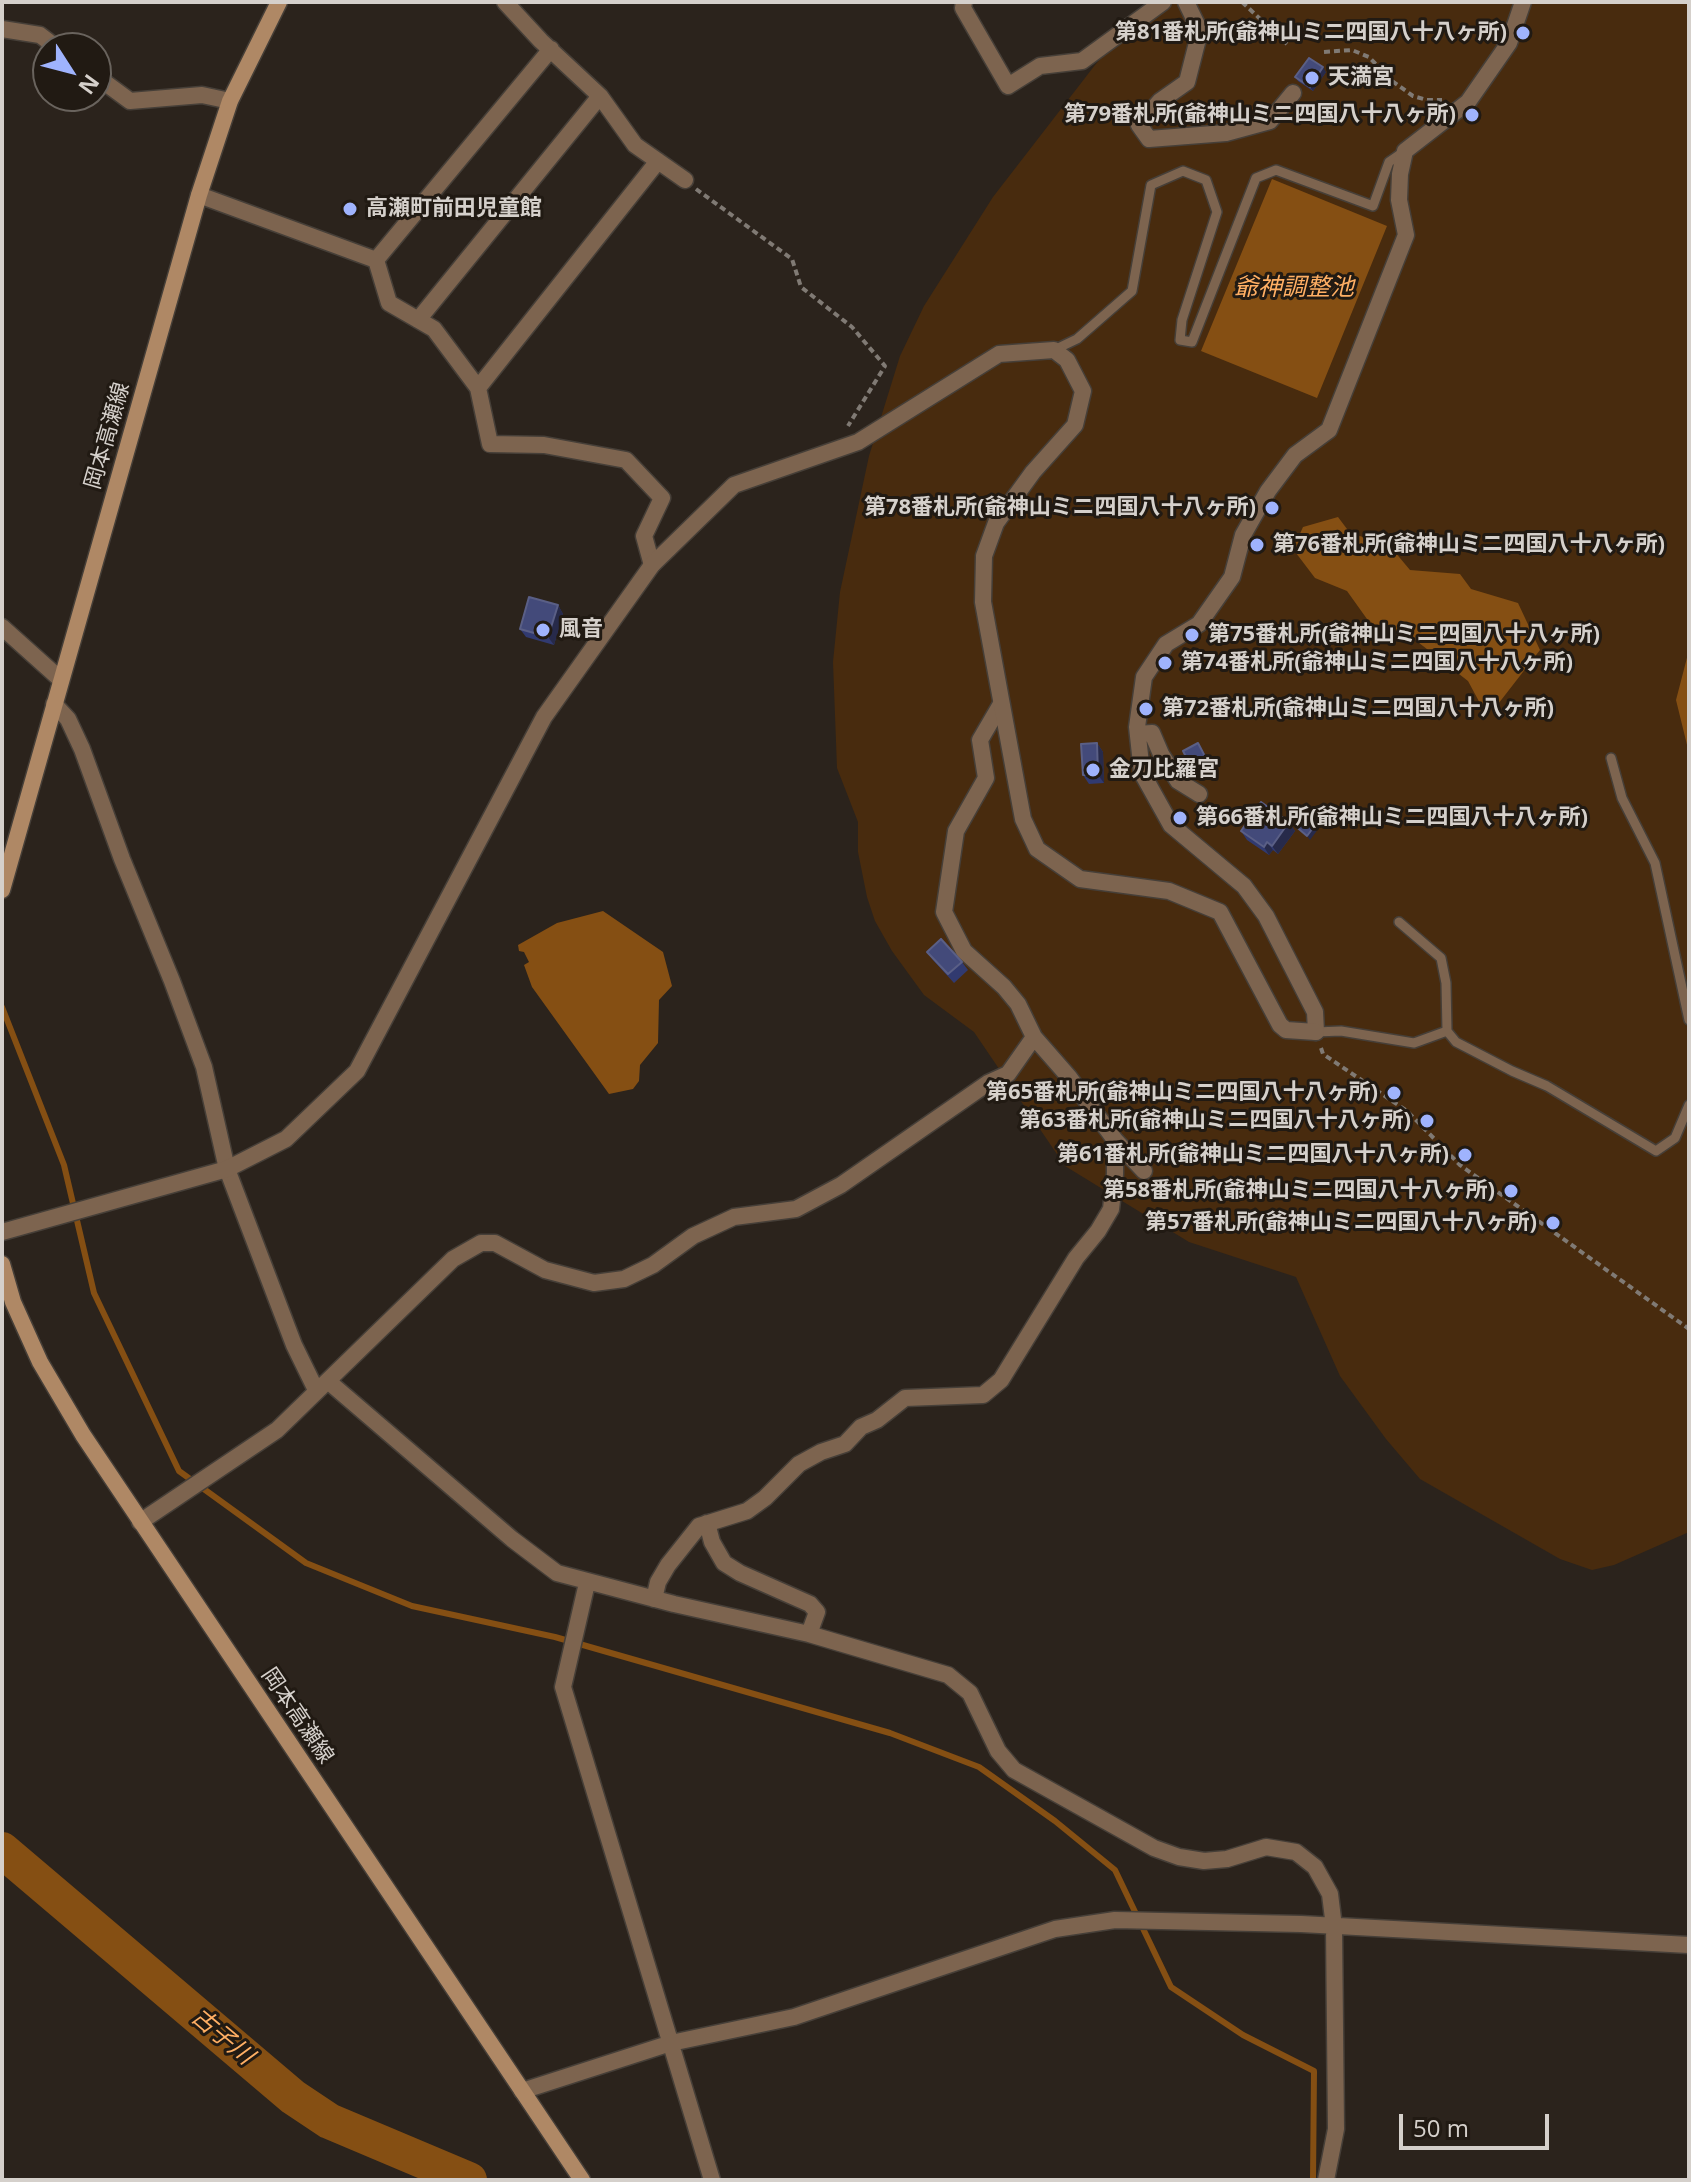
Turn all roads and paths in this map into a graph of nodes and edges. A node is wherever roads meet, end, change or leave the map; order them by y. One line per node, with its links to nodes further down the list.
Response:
1 (279, 2): 17 (main road, 岡本高瀬線)
2 (505, 2): 11 (street)
3 (964, 2): 4 (street)
4 (1163, 2)
5 (1186, 2): 14 (street)
6 (1242, 2): 10 (path)
7 (1523, 2): 18 (street)
8 (2, 29): 9 (street)
9 (32, 34)
10 (1287, 44)
11 (551, 49): 15 (street); 22 (street)
12 (1324, 52): 16 (path)
13 (112, 88): 17 (street)
14 (1293, 93)
15 (600, 96): 19 (street); 23 (street)
16 (1446, 99)
17 (230, 101): 21 (main road, 岡本高瀬線)
18 (1405, 151): 24 (lane); 32 (street)
19 (658, 161): 20 (street); 25 (street)
20 (685, 180): 26 (path)
21 (199, 195): 22 (street); 29 (main road, 岡本高瀬線)
22 (376, 260): 23 (street)
23 (418, 320): 25 (street)
24 (1054, 350): 26 (street); 31 (street)
25 (478, 388): 27 (street)
26 (858, 442): 27 (street)
27 (652, 565): 43 (street)
28 (2, 627): 29 (street)
29 (60, 679): 30 (main road, 岡本高瀬線)
30 (54, 704): 35 (main road, 岡本高瀬線); 43 (street)
31 (1001, 704): 39 (street); 40 (street)
32 (1138, 734): 34 (street); 39 (street)
33 (1611, 758): 37 (lane)
34 (1199, 794)
35 (2, 890)
36 (1399, 922): 38 (lane)
37 (1689, 1020)
38 (1447, 1031): 39 (lane); 41 (lane)
39 (1316, 1032): 47 (path)
40 (1034, 1037): 42 (street); 48 (street)
41 (1689, 1105)
42 (1115, 1140): 44 (street); 50 (street)
43 (227, 1169): 45 (street); 48 (street)
44 (1144, 1171)
45 (2, 1232)
46 (2, 1264): 49 (main road, 岡本高瀬線)
47 (1689, 1329)
48 (323, 1386): 49 (street); 51 (street)
49 (140, 1522): 57 (main road, 岡本高瀬線)
50 (707, 1523): 52 (street); 53 (street)
51 (587, 1583): 52 (street); 56 (street)
52 (654, 1599): 53 (street)
53 (809, 1634): 54 (street)
54 (1334, 1927): 55 (street); 56 (street); 60 (street)
55 (1689, 1945)
56 (671, 2043): 57 (street); 59 (street)
57 (522, 2091): 58 (main road, 岡本高瀬線)
58 (582, 2180)
59 (712, 2180)
60 (1326, 2180)

